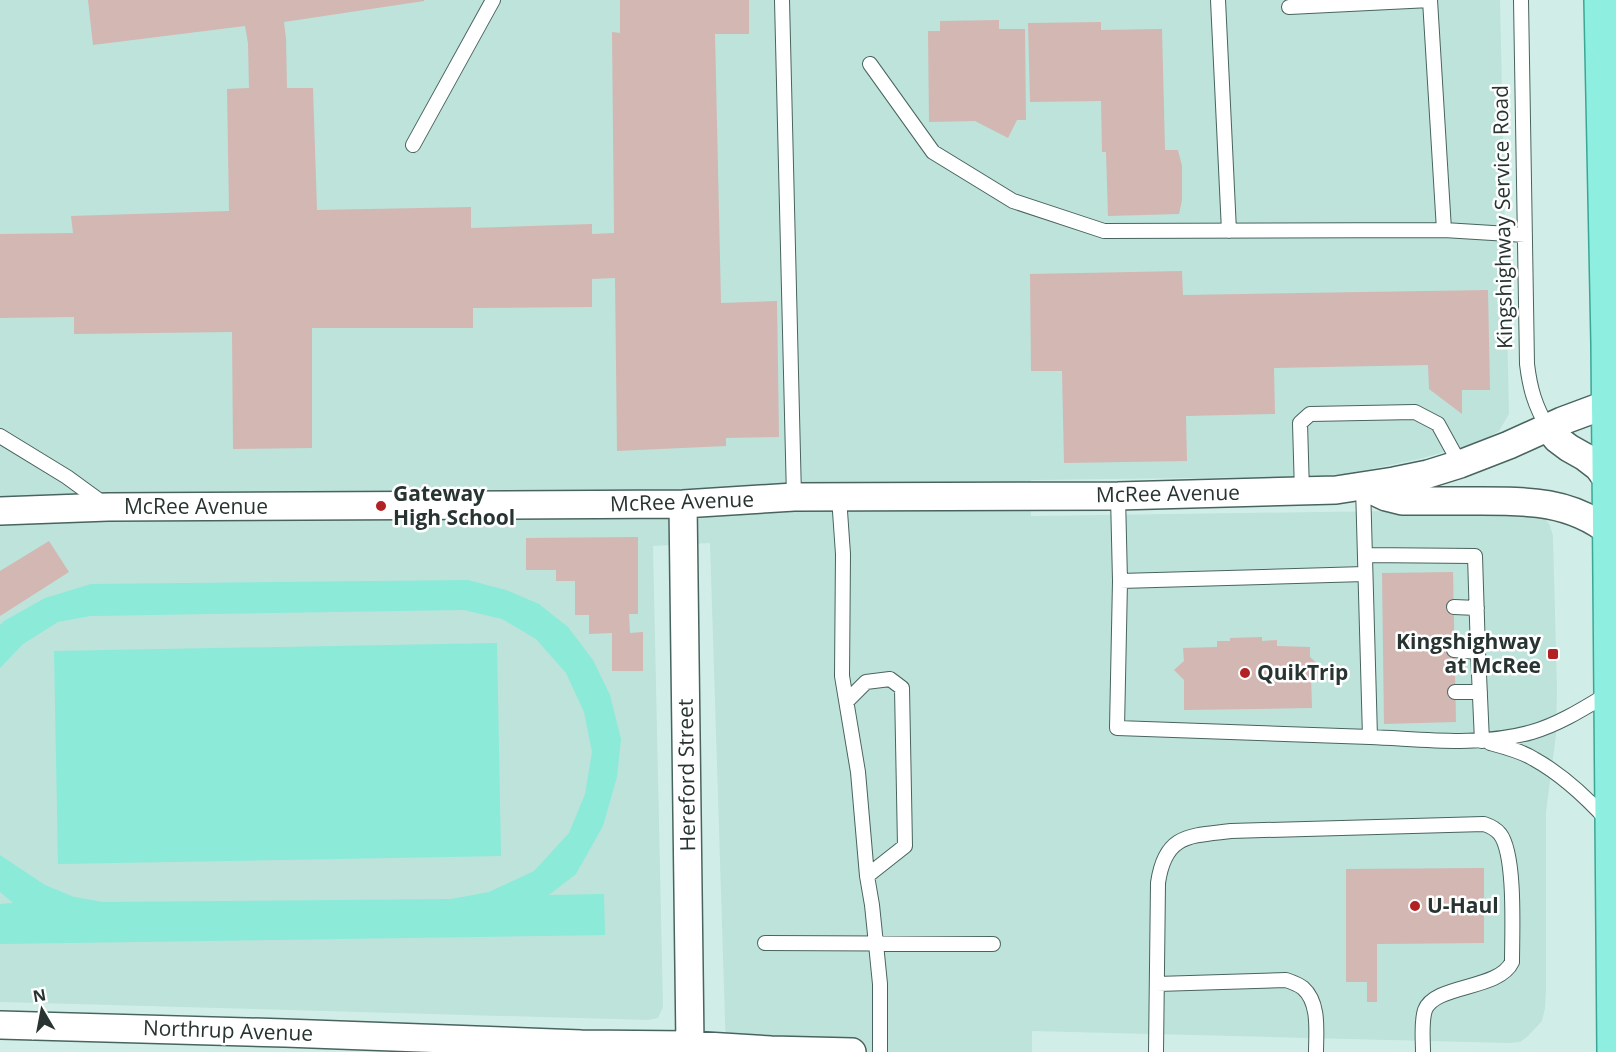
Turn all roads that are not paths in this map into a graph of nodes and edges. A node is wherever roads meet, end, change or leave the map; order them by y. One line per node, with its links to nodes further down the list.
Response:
1 (493, 0): 8 (lane)
2 (782, 0): 20 (lane)
3 (1218, 0): 9 (lane)
4 (1521, 0): 11 (lane, Kingshighway Service Road)
5 (1601, 0): 12 (main road)
6 (1288, 7): 10 (lane)
7 (870, 64): 9 (lane)
8 (413, 145)
9 (1229, 231): 10 (lane)
10 (1444, 231): 11 (lane)
11 (1525, 235): 13 (lane, Kingshighway Service Road)
12 (1609, 406): 13 (street, McRee Avenue); 16 (main road)
13 (1548, 428): 15 (street, McRee Avenue); 16 (street)
14 (0, 436): 23 (lane)
15 (1460, 464): 17 (street, McRee Avenue); 18 (lane)
16 (1609, 482): 25 (main road)
17 (1364, 486): 18 (street, McRee Avenue); 25 (street); 26 (lane)
18 (1302, 492): 19 (street, McRee Avenue)
19 (1118, 496): 21 (street, McRee Avenue); 28 (lane)
20 (794, 497): 21 (street, McRee Avenue); 22 (street, McRee Avenue)
21 (840, 497): 43 (lane)
22 (684, 504): 23 (street, McRee Avenue); 55 (street, Hereford Street)
23 (108, 507): 24 (street, McRee Avenue)
24 (0, 511)
25 (1610, 532): 33 (main road)
26 (1365, 555): 27 (lane); 32 (lane)
27 (1365, 574): 28 (lane); 29 (lane)
28 (1120, 581): 44 (lane)
29 (1367, 605): 30 (lane); 34 (lane)
30 (1382, 605)
31 (1454, 607): 32 (lane)
32 (1477, 608): 37 (lane)
33 (1613, 616): 42 (main road)
34 (1367, 646): 35 (lane); 38 (lane)
35 (1383, 647)
36 (1454, 650): 37 (lane)
37 (1478, 652): 41 (lane)
38 (1368, 689): 39 (lane); 44 (lane)
39 (1384, 689)
40 (1455, 692): 41 (lane)
41 (1480, 692): 45 (lane)
42 (1611, 692): 45 (lane); 46 (main road)
43 (847, 701): 48 (lane); 48 (lane)
44 (1370, 737): 45 (lane)
45 (1482, 741): 47 (lane)
46 (1614, 775): 47 (main road)
47 (1612, 825): 63 (main road)
48 (867, 876): 50 (lane)
49 (765, 943): 50 (lane)
50 (876, 944): 51 (lane); 59 (lane)
51 (993, 944)
52 (1157, 984): 60 (lane); 61 (lane); 62 (lane)
53 (0, 1025): 54 (street, Northrup Avenue)
54 (285, 1042): 56 (street, Northrup Avenue)
55 (690, 1045): 56 (street, Northrup Avenue); 57 (street, Northrup Avenue)
56 (581, 1048)
57 (771, 1051): 58 (street, Northrup Avenue)
58 (852, 1052)
59 (880, 1052)
60 (1156, 1052)
61 (1316, 1052)
62 (1423, 1052)
63 (1614, 1052)

